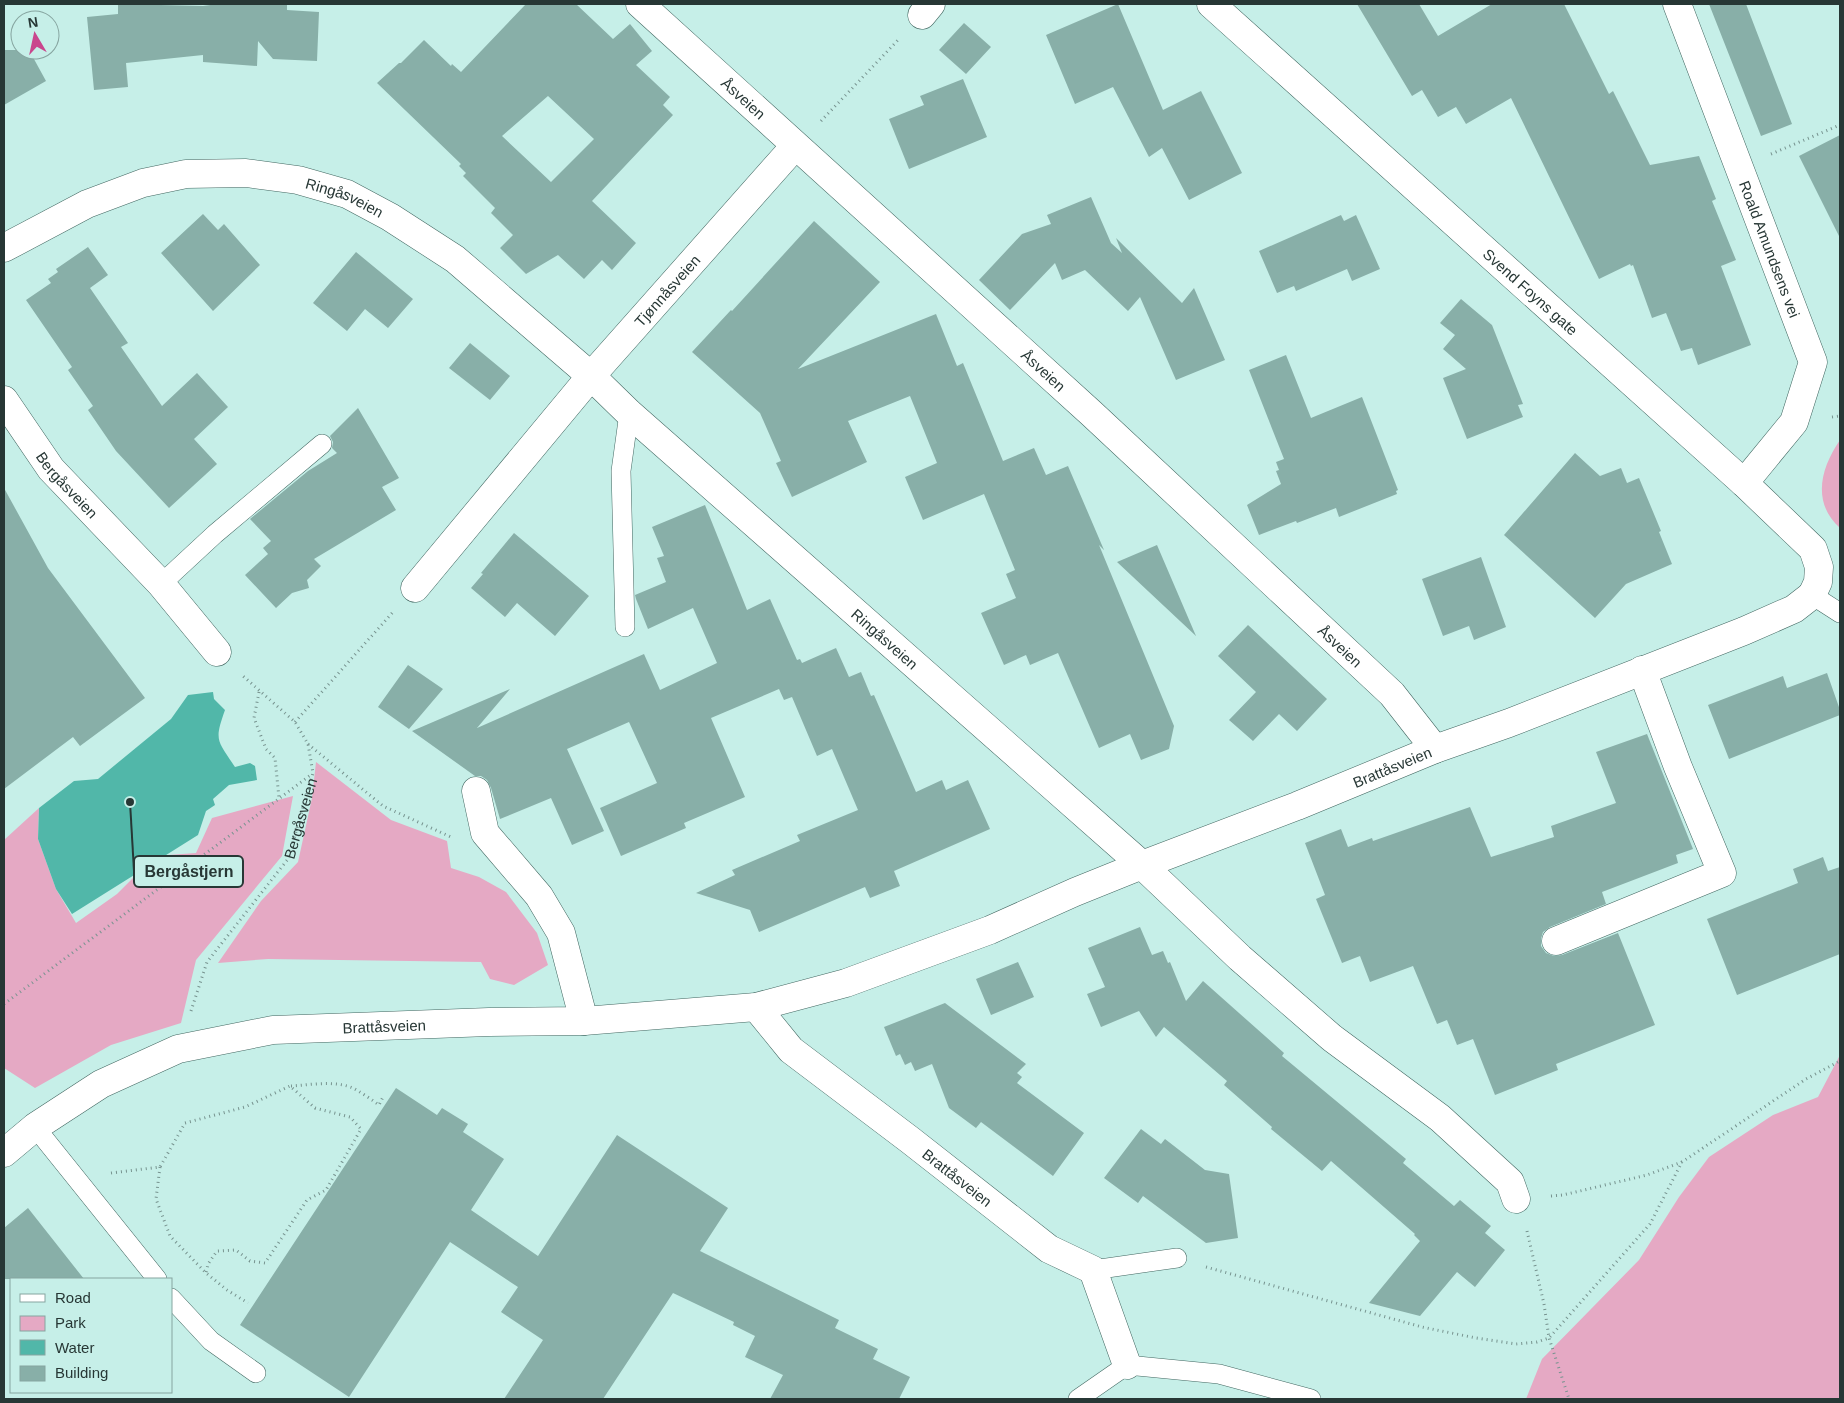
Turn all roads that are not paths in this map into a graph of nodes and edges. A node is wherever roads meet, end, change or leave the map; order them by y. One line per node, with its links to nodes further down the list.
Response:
1 (640, 4): 4 (street, Åsveien)
2 (1211, 4): 10 (street, Svend Foyns gate)
3 (1677, 4): 10 (street, Roald Amundsens vei)
4 (796, 146): 6 (street, Tjønnåsveien); 18 (street, Åsveien)
5 (4, 248): 6 (street, Ringåsveien)
6 (591, 376): 8 (street, Ringåsveien); 12 (street, Tjønnåsveien)
7 (4, 400): 11 (street, Bergåsveien)
8 (629, 414): 15 (lane); 20 (street, Ringåsveien)
9 (322, 444): 11 (lane)
10 (1744, 483): 13 (street, Svend Foyns gate)
11 (161, 584): 16 (street, Bergåsveien)
12 (414, 588)
13 (1812, 596): 14 (lane); 17 (street, Brattåsveien)
14 (1840, 613)
15 (625, 628)
16 (217, 652)
17 (1642, 670): 18 (street, Brattåsveien); 21 (street)
18 (1435, 749): 20 (street, Brattåsveien)
19 (476, 791): 23 (street)
20 (1142, 865): 22 (street, Brattåsveien); 26 (street)
21 (1556, 941)
22 (756, 1007): 23 (street, Brattåsveien); 28 (street, Brattåsveien)
23 (584, 1021): 24 (street, Brattåsveien)
24 (35, 1127): 25 (street, Brattåsveien); 29 (lane)
25 (4, 1153)
26 (1516, 1199)
27 (1177, 1258): 28 (lane)
28 (1093, 1270): 31 (street)
29 (156, 1278)
30 (172, 1299): 32 (lane)
31 (1127, 1365): 33 (lane); 34 (lane)
32 (256, 1373)
33 (1078, 1399)
34 (1311, 1399)

